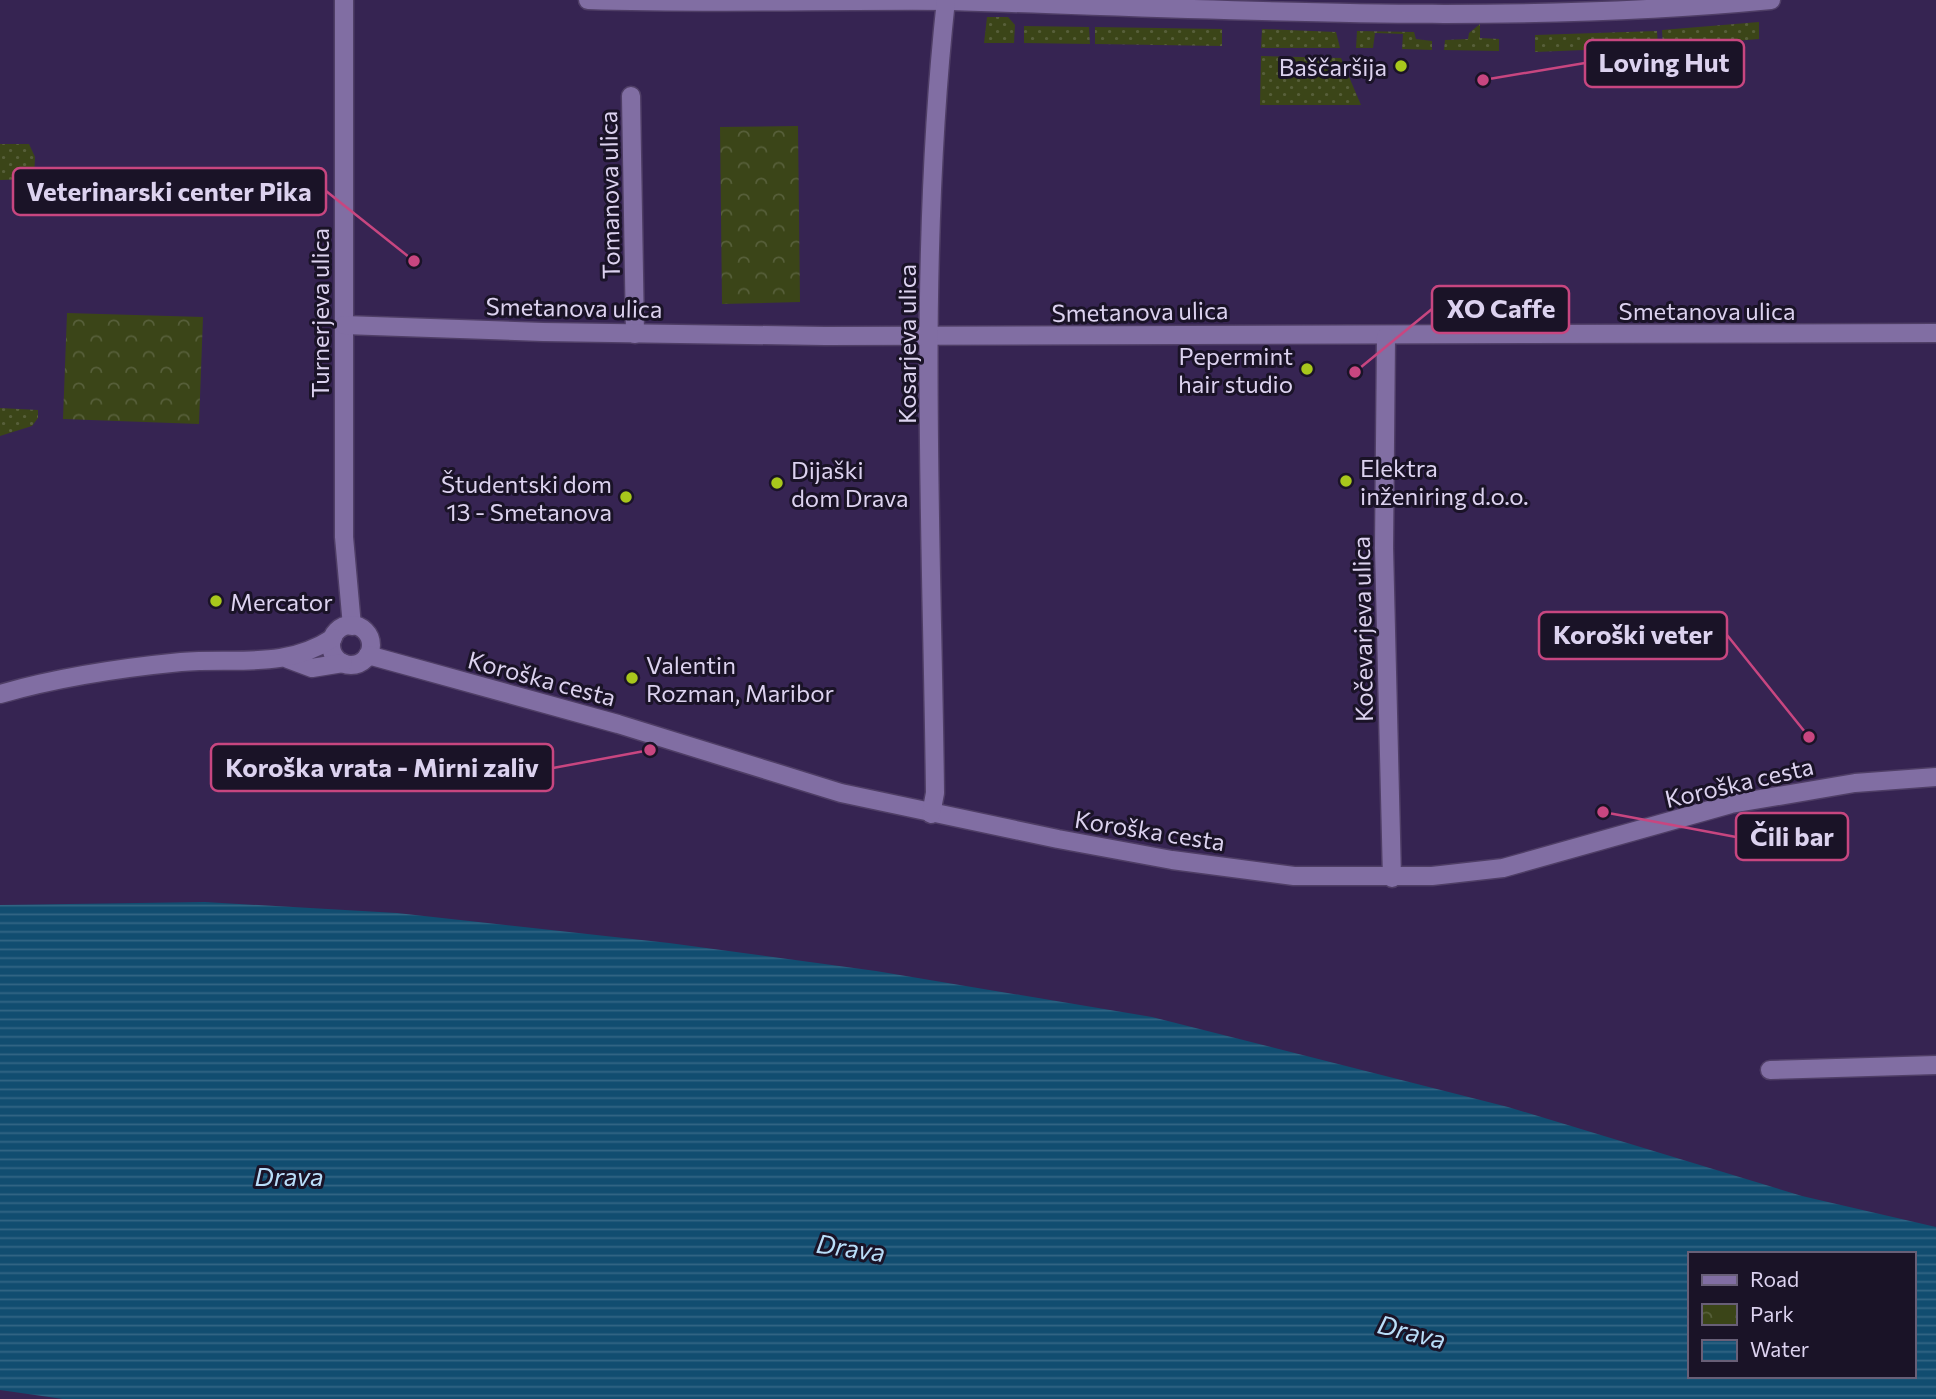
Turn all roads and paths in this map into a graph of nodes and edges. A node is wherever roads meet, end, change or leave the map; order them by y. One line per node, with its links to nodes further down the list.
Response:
1 (344, 0): 7 (street, Turnerjeva ulica)
2 (588, 0): 4 (street)
3 (1771, 0): 5 (street)
4 (630, 1): 5 (street)
5 (946, 1): 10 (street, Kosarjeva ulica)
6 (631, 96): 9 (street, Tomanova ulica)
7 (344, 325): 9 (street, Smetanova ulica); 12 (street, Turnerjeva ulica)
8 (1936, 333): 11 (street, Smetanova ulica)
9 (635, 334): 10 (street, Smetanova ulica)
10 (930, 336): 11 (street, Smetanova ulica); 19 (street, Kosarjeva ulica)
11 (1386, 337): 20 (street, Kočevarjeva ulica)
12 (352, 625): 13 (street); 14 (street)
13 (333, 638): 15 (street); 16 (street)
14 (368, 655): 16 (street); 19 (street, Koroška cesta)
15 (288, 659): 16 (street); 17 (street)
16 (343, 663)
17 (0, 694)
18 (1936, 777): 20 (street, Koroška cesta)
19 (931, 814): 20 (street, Koroška cesta)
20 (1392, 878)
21 (1936, 1065): 22 (street)
22 (1770, 1070)

